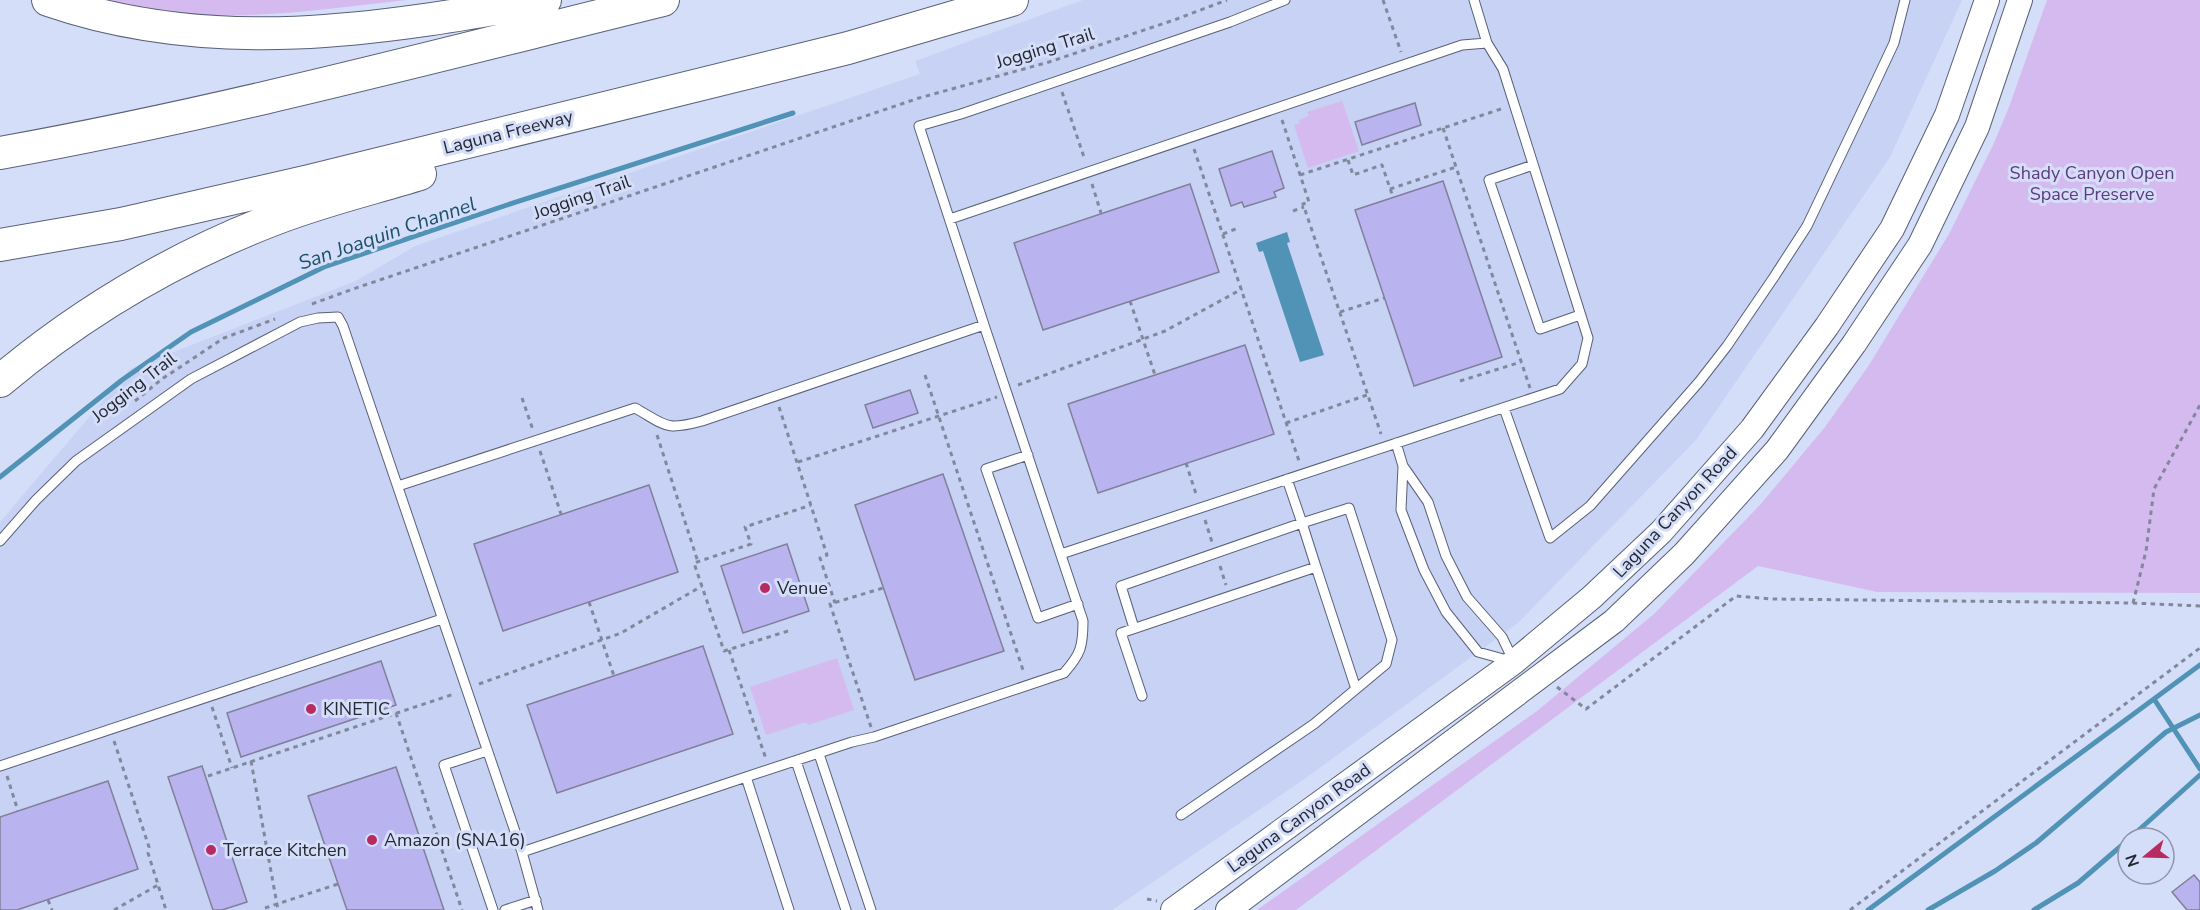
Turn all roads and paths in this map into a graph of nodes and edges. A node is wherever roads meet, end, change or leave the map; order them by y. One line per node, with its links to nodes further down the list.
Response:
1 (48, 0): 2 (highway)
2 (545, 0)
3 (663, 0): 20 (highway)
4 (1012, 0): 15 (highway, Laguna Freeway)
5 (1227, 0): 38 (path, Jogging Trail)
6 (1285, 0): 14 (lane)
7 (1383, 0): 13 (path)
8 (1474, 0): 12 (lane)
9 (1905, 0): 56 (lane)
10 (1987, 0): 93 (main road, Laguna Canyon Road)
11 (2020, 0): 94 (main road, Laguna Canyon Road)
12 (1487, 43): 13 (lane); 16 (lane)
13 (1408, 64): 17 (lane)
14 (1058, 81): 24 (path); 31 (lane)
15 (619, 104): 34 (highway, Laguna Freeway); 47 (highway)
16 (1514, 104): 18 (path); 22 (lane)
17 (1278, 108): 19 (lane); 25 (path)
18 (1443, 128): 21 (path); 23 (path)
19 (1191, 138): 24 (lane); 33 (path)
20 (0, 153)
21 (1348, 160): 25 (path); 26 (path)
22 (1533, 165): 40 (lane); 40 (lane)
23 (1456, 167): 26 (path); 44 (path)
24 (1089, 172): 30 (path); 31 (lane)
25 (1300, 175): 28 (path)
26 (1390, 189): 27 (path)
27 (1393, 197)
28 (1304, 207): 29 (path); 39 (path)
29 (1293, 211)
30 (1101, 213)
31 (950, 219): 42 (lane)
32 (1238, 228): 33 (path)
33 (1223, 234): 35 (path)
34 (0, 245)
35 (1242, 289): 43 (path); 59 (path)
36 (1384, 298): 39 (path)
37 (1131, 301): 43 (path)
38 (310, 305)
39 (1340, 312): 50 (path)
40 (1580, 315): 53 (lane)
41 (278, 318): 54 (path, Jogging Trail)
42 (984, 325): 49 (lane); 51 (lane)
43 (1143, 338): 46 (path); 49 (path)
44 (1521, 362): 48 (path); 53 (path)
45 (926, 375): 57 (path)
46 (1155, 375)
47 (0, 381)
48 (1460, 381)
49 (1006, 392): 57 (path); 63 (lane)
50 (1368, 395): 59 (path); 62 (path)
51 (776, 396): 58 (lane); 64 (path)
52 (522, 398): 60 (path)
53 (1533, 398): 56 (lane)
54 (134, 401)
55 (2200, 405): 84 (path)
56 (1504, 408): 61 (lane)
57 (939, 416): 64 (path); 96 (path)
58 (651, 417): 60 (lane); 77 (path)
59 (1286, 423): 67 (path)
60 (537, 441): 69 (lane); 72 (path)
61 (1396, 443): 62 (lane); 66 (lane)
62 (1385, 447): 67 (lane)
63 (1028, 455): 76 (lane); 85 (lane)
64 (797, 463): 70 (path)
65 (1186, 463): 71 (path)
66 (1403, 466): 93 (lane); 93 (lane)
67 (1304, 474): 68 (lane)
68 (1287, 479): 71 (lane); 73 (lane)
69 (398, 486): 74 (lane); 87 (lane)
70 (811, 505): 77 (path); 83 (path)
71 (1201, 508): 75 (path); 76 (lane)
72 (561, 514)
73 (1302, 523): 75 (lane); 78 (lane); 98 (lane)
74 (0, 541)
75 (1216, 553): 81 (path); 88 (lane)
76 (1061, 554): 85 (lane)
77 (698, 562): 79 (path)
78 (1316, 567): 81 (lane); 98 (lane)
79 (702, 586): 90 (path); 92 (path)
80 (883, 588): 83 (path)
81 (1230, 595): 88 (lane)
82 (589, 602): 90 (path)
83 (835, 603): 103 (path)
84 (2133, 603): 86 (path); 94 (path)
85 (1077, 604): 96 (lane)
86 (2200, 606)
87 (442, 619): 97 (lane); 100 (lane)
88 (1134, 628): 99 (lane)
89 (788, 630): 92 (path)
90 (602, 639): 95 (path); 97 (path)
91 (2200, 648): 135 (path)
92 (729, 650): 110 (path)
93 (1514, 662): 94 (main road); 133 (main road, Laguna Canyon Road)
94 (1540, 675): 134 (main road, Laguna Canyon Road)
95 (614, 676)
96 (1029, 685): 103 (lane)
97 (466, 689): 101 (path); 104 (lane)
98 (1356, 689): 114 (lane)
99 (1142, 696)
100 (208, 697): 102 (lane); 109 (path)
101 (396, 713): 106 (path); 126 (path)
102 (110, 729): 108 (lane); 117 (path)
103 (874, 737): 105 (lane)
104 (488, 751): 115 (lane); 127 (lane)
105 (819, 754): 107 (lane); 132 (lane)
106 (251, 761): 109 (path); 120 (path)
107 (796, 761): 110 (lane); 131 (lane)
108 (2, 766): 113 (path)
109 (232, 768): 111 (path)
110 (770, 770): 112 (lane)
111 (208, 776)
112 (746, 777): 115 (lane); 130 (lane)
113 (18, 811)
114 (1181, 815)
115 (522, 852): 119 (lane)
116 (338, 884): 120 (path)
117 (158, 885): 123 (path); 124 (path)
118 (48, 900): 122 (path)
119 (536, 900): 128 (lane); 129 (lane)
120 (277, 904): 121 (path); 125 (path)
121 (266, 909)
122 (52, 910)
123 (114, 910)
124 (166, 910)
125 (278, 910)
126 (462, 910)
127 (493, 910)
128 (505, 910)
129 (538, 910)
130 (789, 910)
131 (846, 910)
132 (871, 910)
133 (1173, 910)
134 (1228, 910)
135 (1850, 910)

